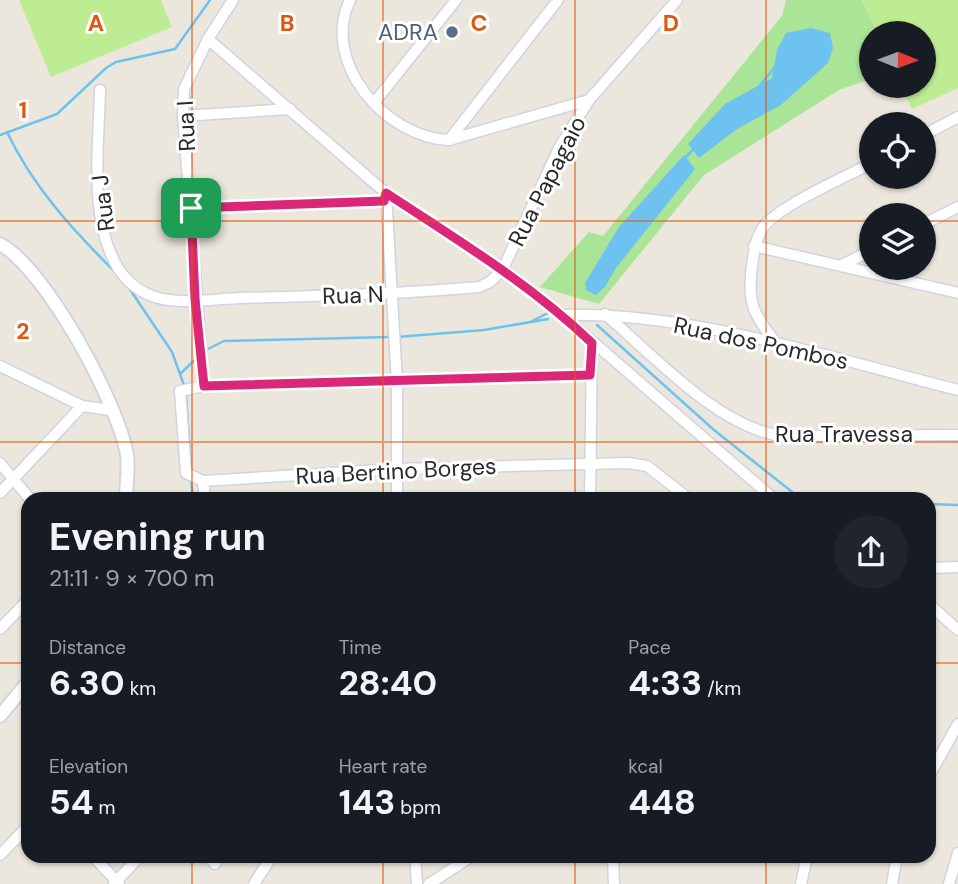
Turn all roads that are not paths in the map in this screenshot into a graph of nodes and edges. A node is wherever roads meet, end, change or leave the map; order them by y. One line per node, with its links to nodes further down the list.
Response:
1 (233, 0): 6 (street, Rua I)
2 (350, 0): 9 (street)
3 (456, 0): 9 (street)
4 (558, 0): 14 (street)
5 (677, 0): 8 (street, Rua Papagaio)
6 (208, 39): 10 (street); 11 (street, Rua I)
7 (100, 90): 27 (street, Rua J)
8 (589, 100): 14 (street); 24 (street, Rua Papagaio)
9 (374, 103): 14 (street)
10 (290, 109): 11 (street); 16 (street)
11 (183, 116): 17 (street, Rua I)
12 (958, 117): 13 (street)
13 (936, 129)
14 (449, 140)
15 (859, 170): 21 (street)
16 (385, 197): 17 (street); 24 (street); 26 (street)
17 (191, 208): 27 (street, Rua I)
18 (958, 208): 19 (street)
19 (936, 218)
20 (0, 244): 38 (street)
21 (754, 246): 23 (street); 31 (street)
22 (859, 256): 23 (street)
23 (842, 265): 25 (street)
24 (503, 269): 26 (street, Rua N); 29 (street)
25 (958, 293)
26 (392, 295): 27 (street, Rua N); 34 (street)
27 (195, 299): 35 (street, Rua I)
28 (604, 314): 29 (street, Rua dos Pombos); 31 (street, Rua dos Pombos); 39 (street, Rua Travessa)
29 (562, 315): 30 (street)
30 (592, 343): 33 (street); 51 (street)
31 (776, 343): 36 (street, Rua dos Pombos)
32 (0, 366): 37 (street)
33 (590, 375): 34 (street); 41 (street)
34 (397, 382): 35 (street); 42 (street)
35 (204, 386): 44 (street)
36 (958, 390)
37 (82, 406): 38 (street); 43 (street)
38 (111, 410): 46 (street)
39 (958, 435)
40 (0, 463): 43 (street)
41 (589, 463): 42 (street, Rua Bertino Borges); 49 (street); 50 (street, Rua Bertino Borges)
42 (397, 470): 44 (street, Rua Bertino Borges); 48 (street)
43 (14, 479): 45 (street); 52 (street)
44 (196, 479): 47 (street)
45 (24, 492)
46 (126, 492)
47 (202, 492)
48 (397, 492)
49 (590, 492)
50 (680, 492)
51 (766, 492)
52 (0, 493)
53 (958, 567): 54 (street)
54 (936, 568)
55 (21, 607): 57 (street)
56 (936, 610): 58 (street)
57 (0, 629)
58 (958, 630)
59 (21, 690): 60 (street)
60 (0, 716)
61 (958, 723): 62 (street)
62 (936, 763)
63 (21, 833): 65 (street)
64 (958, 853): 81 (street)
65 (0, 855)
66 (99, 863): 74 (street)
67 (134, 863): 74 (street)
68 (268, 863): 75 (street)
69 (416, 863): 76 (street)
70 (461, 863): 77 (street)
71 (613, 863): 78 (street)
72 (806, 863): 79 (street)
73 (896, 863): 80 (street)
74 (117, 883)
75 (254, 884)
76 (417, 884)
77 (429, 884)
78 (614, 884)
79 (801, 884)
80 (892, 884)
81 (949, 884)

